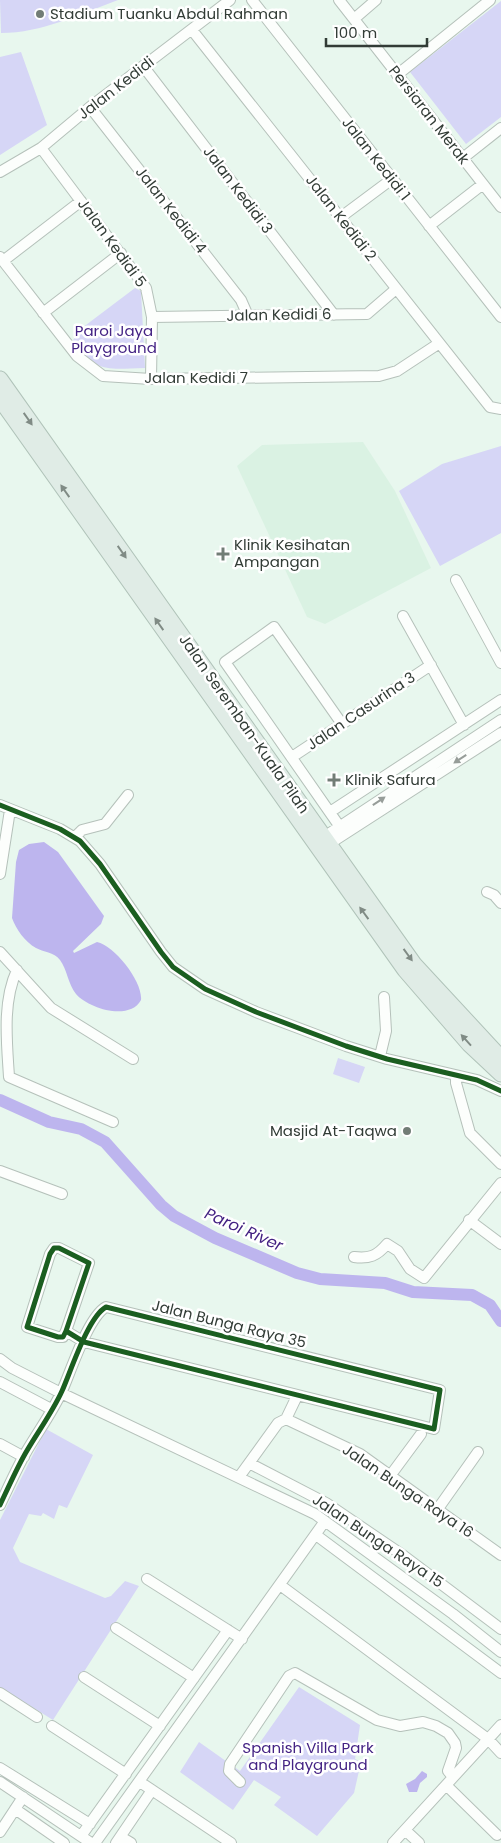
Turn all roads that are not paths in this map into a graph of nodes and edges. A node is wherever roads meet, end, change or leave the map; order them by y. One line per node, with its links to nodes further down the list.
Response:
1 (230, 0): 7 (street, Jalan Kedidi)
2 (252, 0): 15 (street, Jalan Kedidi 1)
3 (339, 0): 6 (street, Persiaran Merak)
4 (376, 0): 6 (street)
5 (490, 0): 9 (street)
6 (354, 19): 9 (street, Persiaran Merak)
7 (192, 30): 8 (street, Jalan Kedidi); 19 (street, Jalan Kedidi 2)
8 (143, 66): 10 (street, Jalan Kedidi); 25 (street, Jalan Kedidi 3)
9 (397, 75): 13 (street, Persiaran Merak)
10 (90, 107): 12 (street, Jalan Kedidi); 27 (street, Jalan Kedidi 4)
11 (501, 128): 13 (street)
12 (40, 148): 14 (street, Jalan Kedidi); 17 (street, Jalan Kedidi 5)
13 (463, 158): 16 (street, Persiaran Merak)
14 (0, 172)
15 (392, 179): 19 (street); 20 (street, Jalan Kedidi 1)
16 (483, 184): 18 (street, Persiaran Merak); 20 (street)
17 (81, 201): 21 (street, Jalan Kedidi 5); 22 (street)
18 (501, 207)
19 (341, 217): 23 (street, Jalan Kedidi 2)
20 (429, 226): 28 (street, Jalan Kedidi 1)
21 (121, 253): 24 (street); 26 (street, Jalan Kedidi 5)
22 (1, 259): 24 (street, Jalan Kedidi 7)
23 (396, 289): 25 (street, Jalan Kedidi 6); 29 (street, Jalan Kedidi 2)
24 (43, 313): 31 (street, Jalan Kedidi 7)
25 (334, 315): 27 (street, Jalan Kedidi 6)
26 (152, 316): 27 (street, Jalan Kedidi 6); 31 (street, Jalan Kedidi 5)
27 (248, 316)
28 (501, 317)
29 (438, 344): 31 (street, Jalan Kedidi 7); 33 (street, Jalan Kedidi 2)
30 (0, 379): 50 (highway, Jalan Seremban-Kuala Pilah, one-way to 50)
31 (151, 379)
32 (0, 399): 60 (highway, Jalan Seremban-Kuala Pilah, one-way to 32)
33 (501, 408)
34 (456, 580): 36 (street)
35 (403, 616): 37 (street)
36 (501, 663)
37 (430, 665): 40 (street, Jalan Casurina 3); 41 (street)
38 (501, 700): 41 (street)
39 (501, 720): 48 (street, one-way to 39)
40 (342, 724): 43 (street, Jalan Casurina 3); 43 (street)
41 (464, 725): 47 (street)
42 (501, 733): 50 (street, one-way to 50)
43 (292, 757): 47 (street)
44 (128, 795): 49 (street)
45 (0, 805): 46 (street)
46 (10, 810): 49 (street); 51 (street)
47 (330, 812): 48 (street)
48 (340, 827): 50 (street)
49 (75, 837): 58 (street)
50 (326, 841): 57 (highway, Jalan Seremban-Kuala Pilah, one-way to 57)
51 (0, 874)
52 (487, 892): 53 (street)
53 (501, 903)
54 (0, 952): 55 (street)
55 (17, 970): 59 (street); 63 (street)
56 (384, 997): 58 (street)
57 (498, 1053)
58 (380, 1056): 61 (street)
59 (133, 1059)
60 (501, 1074)
61 (456, 1076): 62 (street); 64 (street)
62 (501, 1091)
63 (113, 1122)
64 (501, 1164)
65 (0, 1172): 67 (street)
66 (501, 1183): 68 (street)
67 (62, 1194)
68 (469, 1220): 69 (street); 70 (street)
69 (501, 1244)
70 (354, 1257)
71 (66, 1331): 71 (street); 72 (street)
72 (84, 1342): 75 (street, Jalan Bunga Raya 35); 76 (street); 76 (street, Jalan Bunga Raya 35)
73 (0, 1359): 75 (street)
74 (0, 1382): 77 (street)
75 (61, 1393): 77 (street, Jalan Bunga Raya 35); 85 (street)
76 (298, 1396): 78 (street)
77 (51, 1409): 82 (street, Jalan Bunga Raya 35)
78 (286, 1419): 83 (street); 84 (street, Jalan Bunga Raya 16)
79 (421, 1434): 84 (street)
80 (0, 1444): 82 (street)
81 (478, 1452): 87 (street)
82 (24, 1457): 86 (street, Jalan Bunga Raya 35)
83 (248, 1463): 85 (street); 94 (street, Jalan Bunga Raya 15)
84 (390, 1476): 87 (street, Jalan Bunga Raya 16)
85 (239, 1477): 88 (street)
86 (0, 1505)
87 (437, 1510): 90 (street, Jalan Bunga Raya 16)
88 (325, 1521): 89 (street); 97 (street)
89 (316, 1534): 92 (street); 98 (street)
90 (501, 1556)
91 (148, 1579): 95 (street)
92 (280, 1586): 96 (street); 106 (street)
93 (116, 1628): 100 (street)
94 (501, 1629)
95 (228, 1630): 96 (street); 100 (street)
96 (242, 1639): 112 (street)
97 (501, 1652)
98 (501, 1673)
99 (84, 1677): 105 (street)
100 (194, 1678): 105 (street)
101 (0, 1693): 102 (street)
102 (37, 1717)
103 (501, 1725): 106 (street)
104 (52, 1726): 109 (street)
105 (160, 1726): 109 (street)
106 (488, 1739): 107 (street); 110 (street)
107 (501, 1753)
108 (0, 1768): 118 (street)
109 (126, 1774): 118 (street)
110 (453, 1776): 113 (street); 114 (street)
111 (0, 1782): 116 (street)
112 (140, 1782): 115 (street); 126 (street)
113 (240, 1782)
114 (446, 1785): 119 (street); 121 (street)
115 (152, 1790): 123 (street); 124 (street)
116 (23, 1797): 117 (street); 122 (street)
117 (15, 1810): 120 (street); 125 (street)
118 (90, 1824): 122 (street)
119 (405, 1830): 128 (street); 129 (street)
120 (0, 1832)
121 (497, 1835)
122 (81, 1836): 126 (street)
123 (119, 1840): 127 (street)
124 (226, 1842)
125 (64, 1843)
126 (93, 1843)
127 (130, 1843)
128 (393, 1843)
129 (419, 1843)

